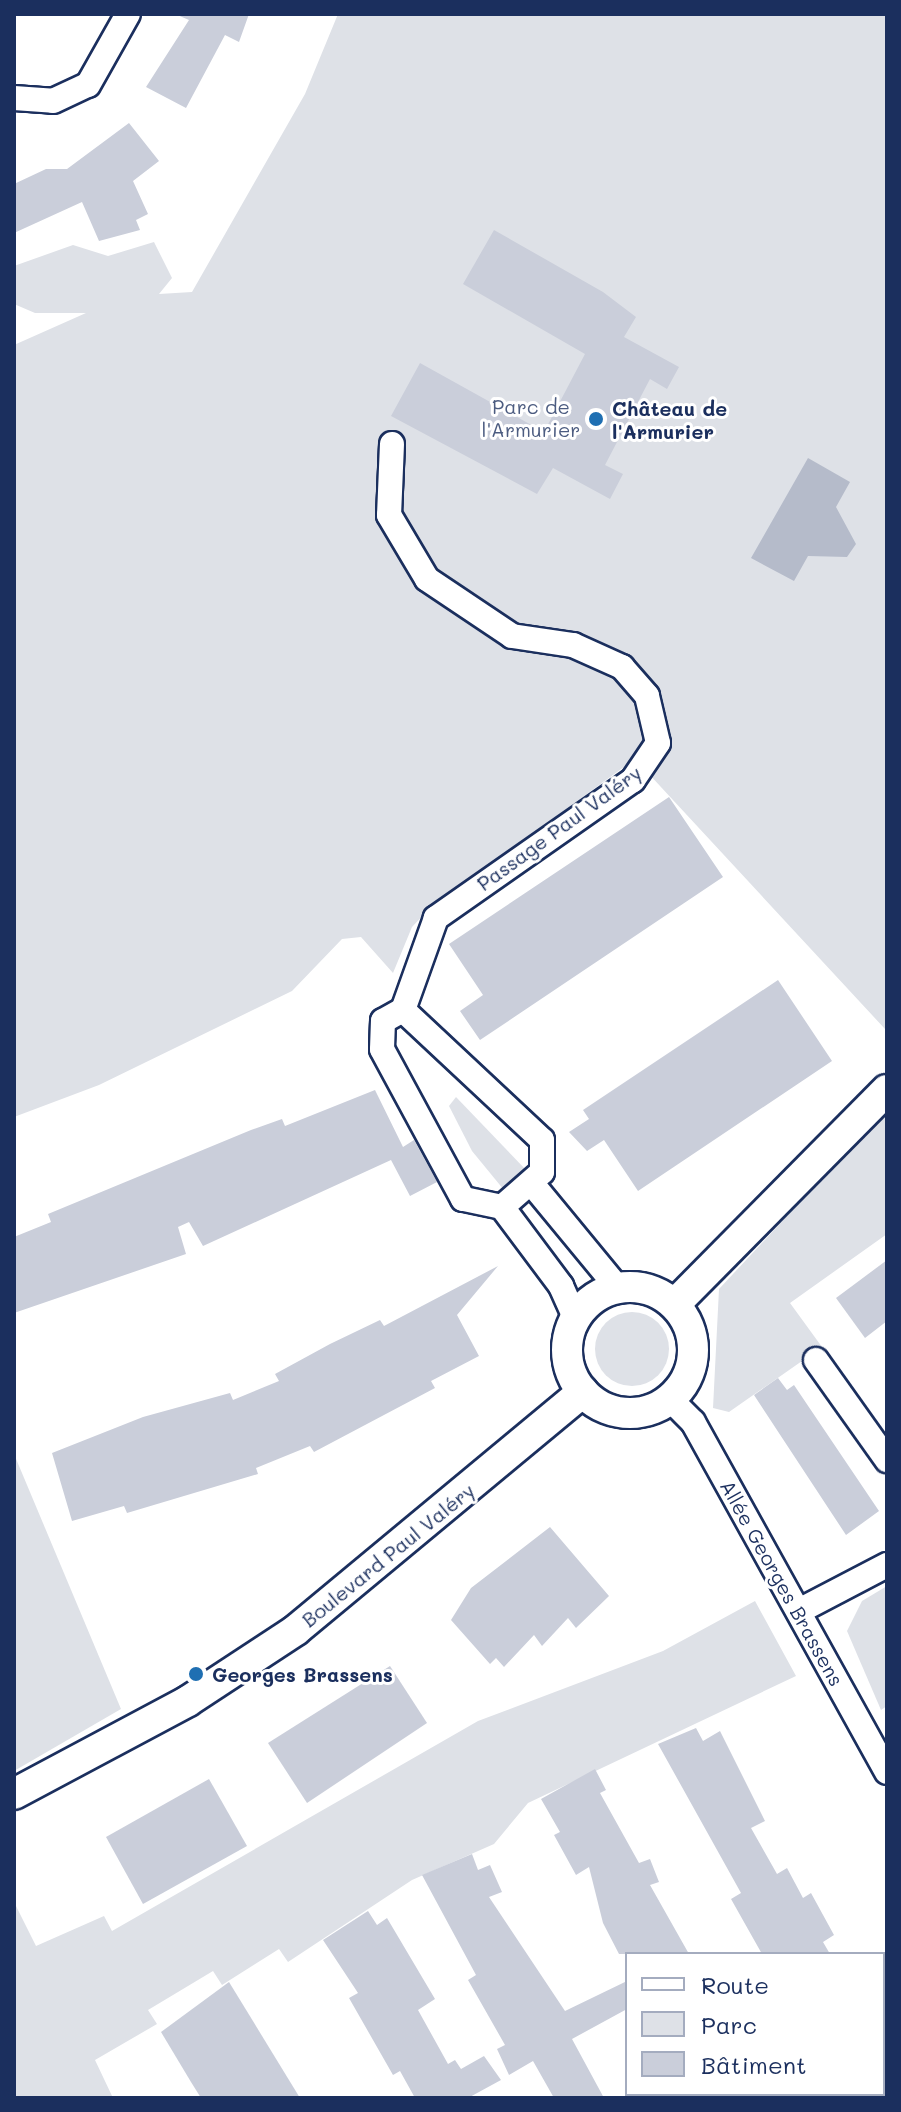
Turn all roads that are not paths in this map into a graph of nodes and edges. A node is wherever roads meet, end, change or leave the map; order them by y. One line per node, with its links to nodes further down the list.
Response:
1 (128, 14): 2 (street)
2 (14, 98)
3 (392, 444): 4 (street, Passage Paul Valéry)
4 (403, 1010): 6 (street); 7 (street, Passage Paul Valéry)
5 (887, 1090): 9 (street)
6 (533, 1185): 7 (street); 8 (street)
7 (502, 1207): 10 (street)
8 (617, 1287): 9 (street); 10 (street)
9 (675, 1304): 13 (street)
10 (575, 1318): 12 (street)
11 (816, 1360): 14 (street)
12 (583, 1392): 13 (street); 18 (street, Boulevard Paul Valéry)
13 (671, 1400): 16 (street, Allée Georges Brassens)
14 (887, 1460)
15 (887, 1565): 16 (street)
16 (799, 1611): 17 (street, Allée Georges Brassens)
17 (887, 1772)
18 (14, 1794)

